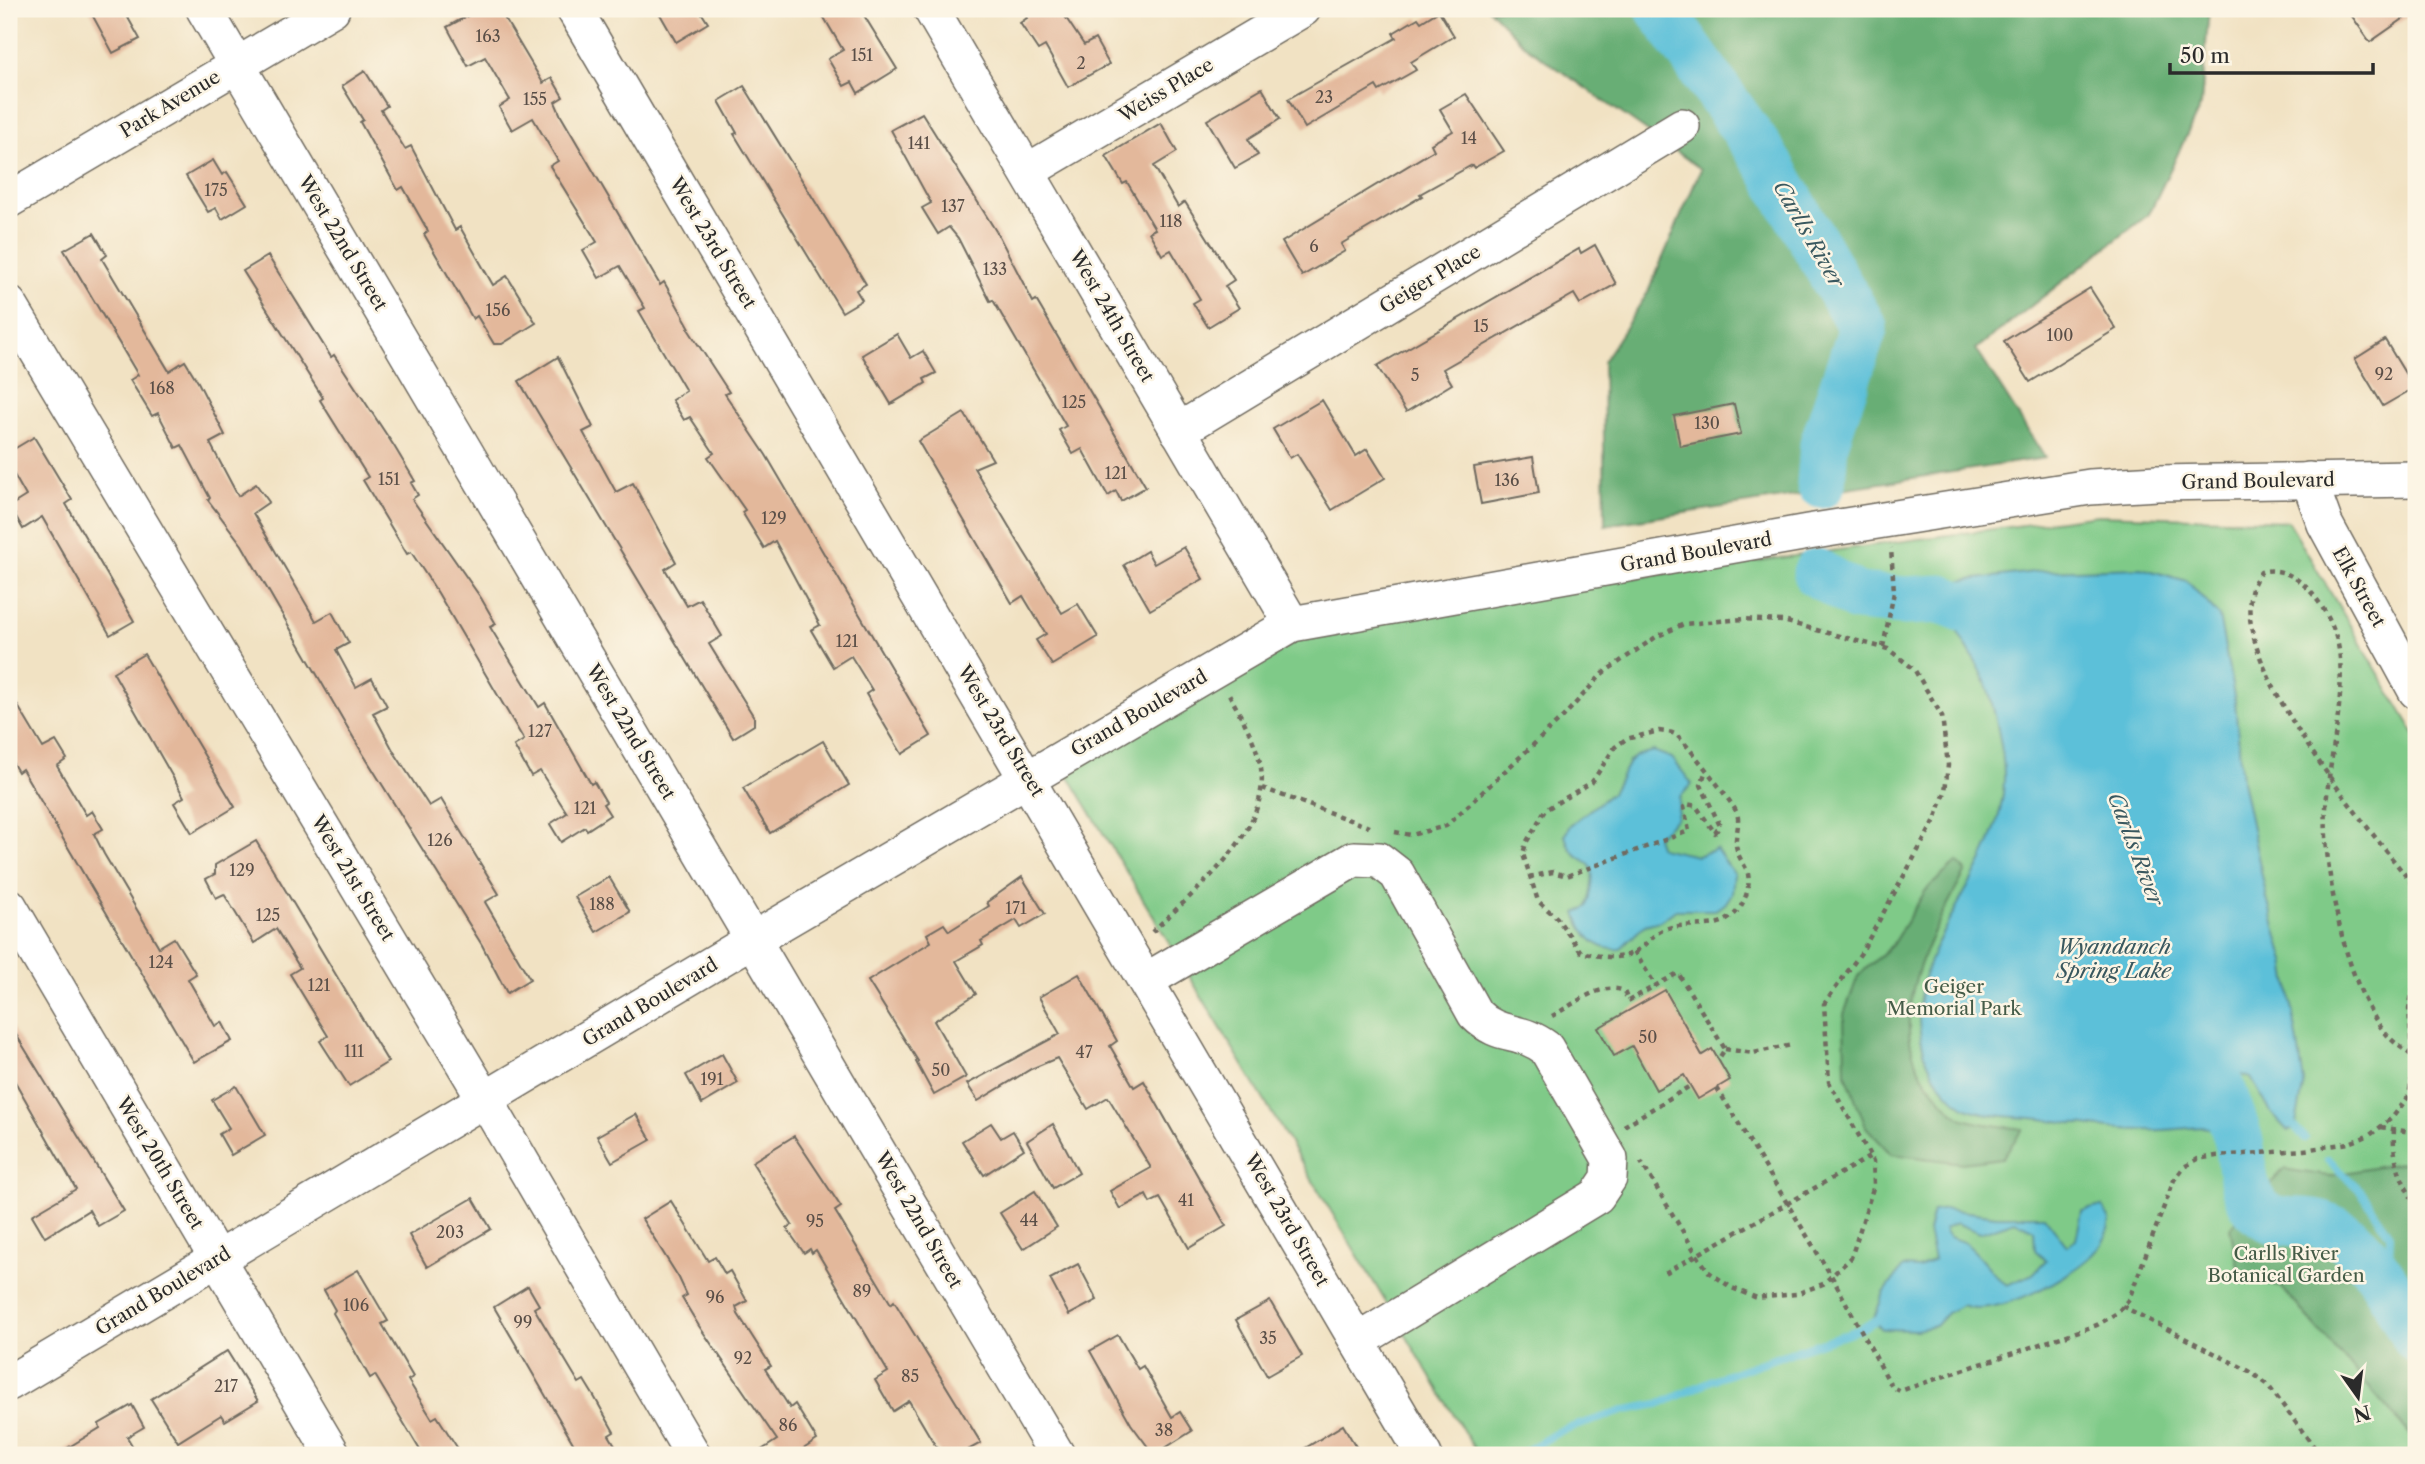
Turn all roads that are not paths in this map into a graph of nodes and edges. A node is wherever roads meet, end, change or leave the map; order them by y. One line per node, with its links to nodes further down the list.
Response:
1 (204, 9): 6 (street, West 22nd Street)
2 (332, 9): 6 (street, Park Avenue)
3 (574, 9): 16 (street, West 23rd Street)
4 (931, 9): 8 (street, West 24th Street)
5 (1303, 9): 8 (street, Weiss Place)
6 (238, 64): 9 (street, Park Avenue); 18 (street, West 22nd Street)
7 (1682, 127): 11 (street, Geiger Place)
8 (1028, 170): 11 (street, West 24th Street)
9 (9, 200)
10 (9, 303): 20 (street, West 21st Street)
11 (1178, 431): 14 (street, West 24th Street)
12 (2416, 479): 13 (street, Grand Boulevard)
13 (2309, 480): 14 (street, Grand Boulevard); 15 (street, Elk Street)
14 (1292, 624): 16 (street, Grand Boulevard)
15 (2416, 691)
16 (1029, 779): 18 (street, Grand Boulevard); 19 (street, West 23rd Street)
17 (9, 906): 21 (street, West 20th Street)
18 (754, 939): 20 (street, Grand Boulevard); 26 (street, West 22nd Street)
19 (1139, 967): 22 (street, West 23rd Street); 22 (street)
20 (486, 1101): 21 (street, Grand Boulevard); 25 (street, West 21st Street)
21 (217, 1259): 23 (street, Grand Boulevard); 24 (street, West 20th Street)
22 (1358, 1341): 27 (street, West 23rd Street)
23 (9, 1384)
24 (333, 1455)
25 (693, 1455)
26 (1057, 1455)
27 (1424, 1455)

